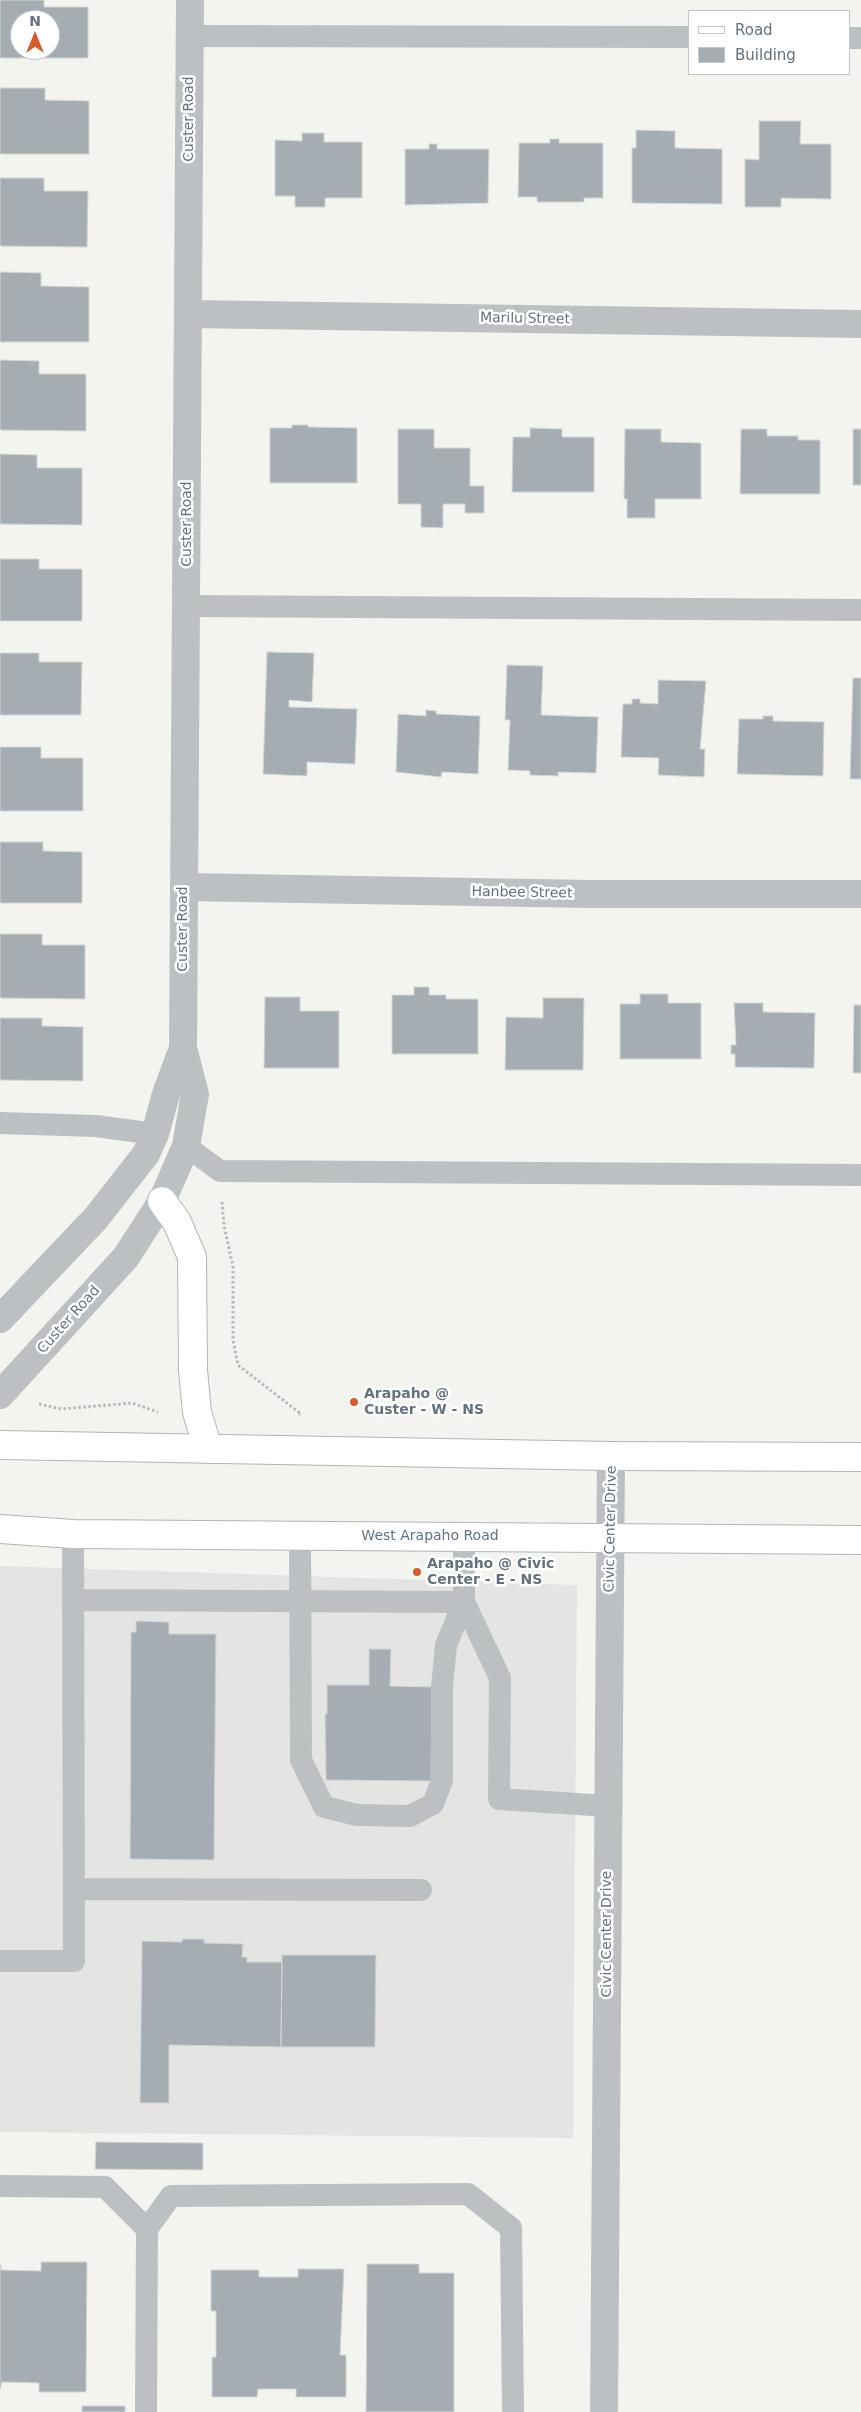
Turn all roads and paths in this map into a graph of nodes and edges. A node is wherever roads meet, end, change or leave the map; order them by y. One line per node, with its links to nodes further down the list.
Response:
1 (190, 0): 2 (street, Custer Road)
2 (190, 36): 3 (lane); 4 (street, Custer Road)
3 (688, 37)
4 (189, 314): 5 (street, Marilu Street); 6 (street, Custer Road)
5 (861, 324)
6 (186, 606): 7 (lane); 8 (street, Custer Road)
7 (861, 610)
8 (184, 887): 9 (street, Hanbee Street); 10 (street, Custer Road)
9 (861, 894)
10 (183, 1048): 12 (street, Custer Road); 13 (street, Custer Road)
11 (0, 1123): 12 (lane)
12 (155, 1134): 17 (street, Custer Road)
13 (186, 1146): 14 (lane); 16 (street, Custer Road)
14 (220, 1171): 15 (lane); 21 (path)
15 (861, 1175)
16 (162, 1201): 18 (street, Custer Road); 23 (main road)
17 (0, 1319)
18 (0, 1395)
19 (36, 1404): 20 (path)
20 (163, 1412)
21 (292, 1414)
22 (0, 1445): 23 (main road)
23 (208, 1449): 24 (main road)
24 (611, 1456): 25 (main road); 30 (street, Civic Center Drive)
25 (861, 1457)
26 (0, 1529): 27 (main road, West Arapaho Road)
27 (73, 1534): 28 (main road, West Arapaho Road); 32 (lane)
28 (300, 1534): 29 (main road, West Arapaho Road); 33 (lane)
29 (464, 1536): 30 (main road, West Arapaho Road); 34 (lane)
30 (611, 1537): 31 (main road, West Arapaho Road); 35 (street, Civic Center Drive)
31 (861, 1540)
32 (73, 1600): 33 (lane); 36 (lane)
33 (301, 1601): 34 (lane); 34 (lane)
34 (464, 1602): 35 (lane)
35 (608, 1806): 43 (street, Civic Center Drive)
36 (74, 1889): 37 (lane); 38 (lane)
37 (421, 1890)
38 (0, 1961)
39 (0, 2186): 40 (lane)
40 (147, 2229): 41 (lane); 42 (lane)
41 (146, 2412)
42 (513, 2412)
43 (604, 2412)

